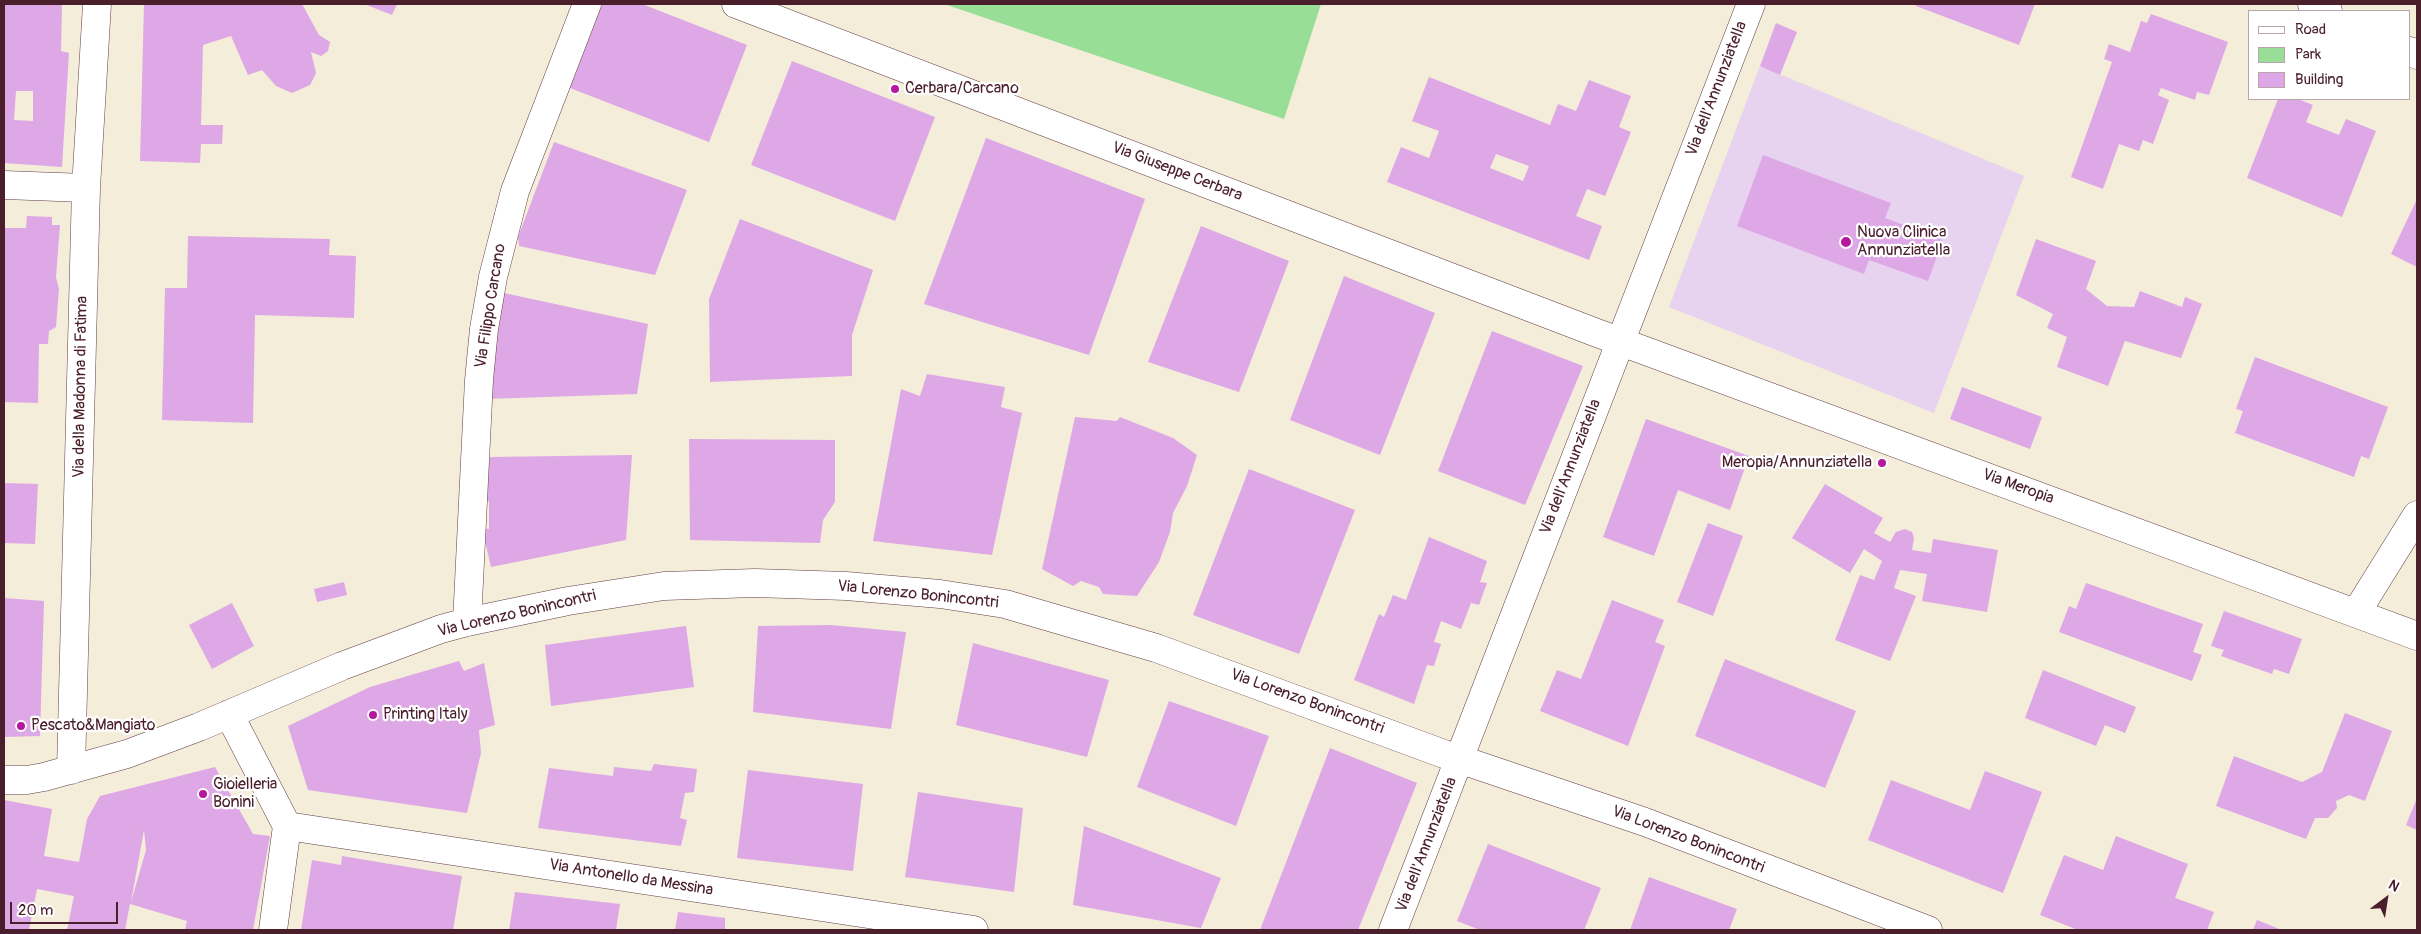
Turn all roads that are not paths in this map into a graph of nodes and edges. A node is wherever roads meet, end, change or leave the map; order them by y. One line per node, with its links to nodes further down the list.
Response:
1 (97, 4): 8 (street, Via della Madonna di Fatima)
2 (587, 4): 12 (street, Via Filippo Carcano)
3 (736, 4): 9 (street, Via Giuseppe Cerbara)
4 (1751, 4): 9 (street, Via dell'Annunziatella)
5 (2312, 4): 6 (street)
6 (2326, 10)
7 (4, 185): 8 (street)
8 (86, 188): 16 (street, Via della Madonna di Fatima)
9 (1619, 340): 11 (street, Via Meropia); 15 (street, Via dell'Annunziatella)
10 (2417, 515): 11 (street)
11 (2356, 613): 13 (street, Via Meropia)
12 (467, 622): 14 (street, Via Lorenzo Bonincontri); 15 (street, Via Lorenzo Bonincontri)
13 (2417, 636)
14 (230, 714): 16 (street, Via Lorenzo Bonincontri); 18 (street)
15 (1460, 759): 21 (street, Via dell'Annunziatella); 22 (street, Via Lorenzo Bonincontri)
16 (71, 770): 17 (street, Via Lorenzo Bonincontri)
17 (4, 780)
18 (287, 826): 19 (street); 20 (street, Via Antonello da Messina)
19 (273, 930)
20 (974, 930)
21 (1393, 930)
22 (1928, 930)

